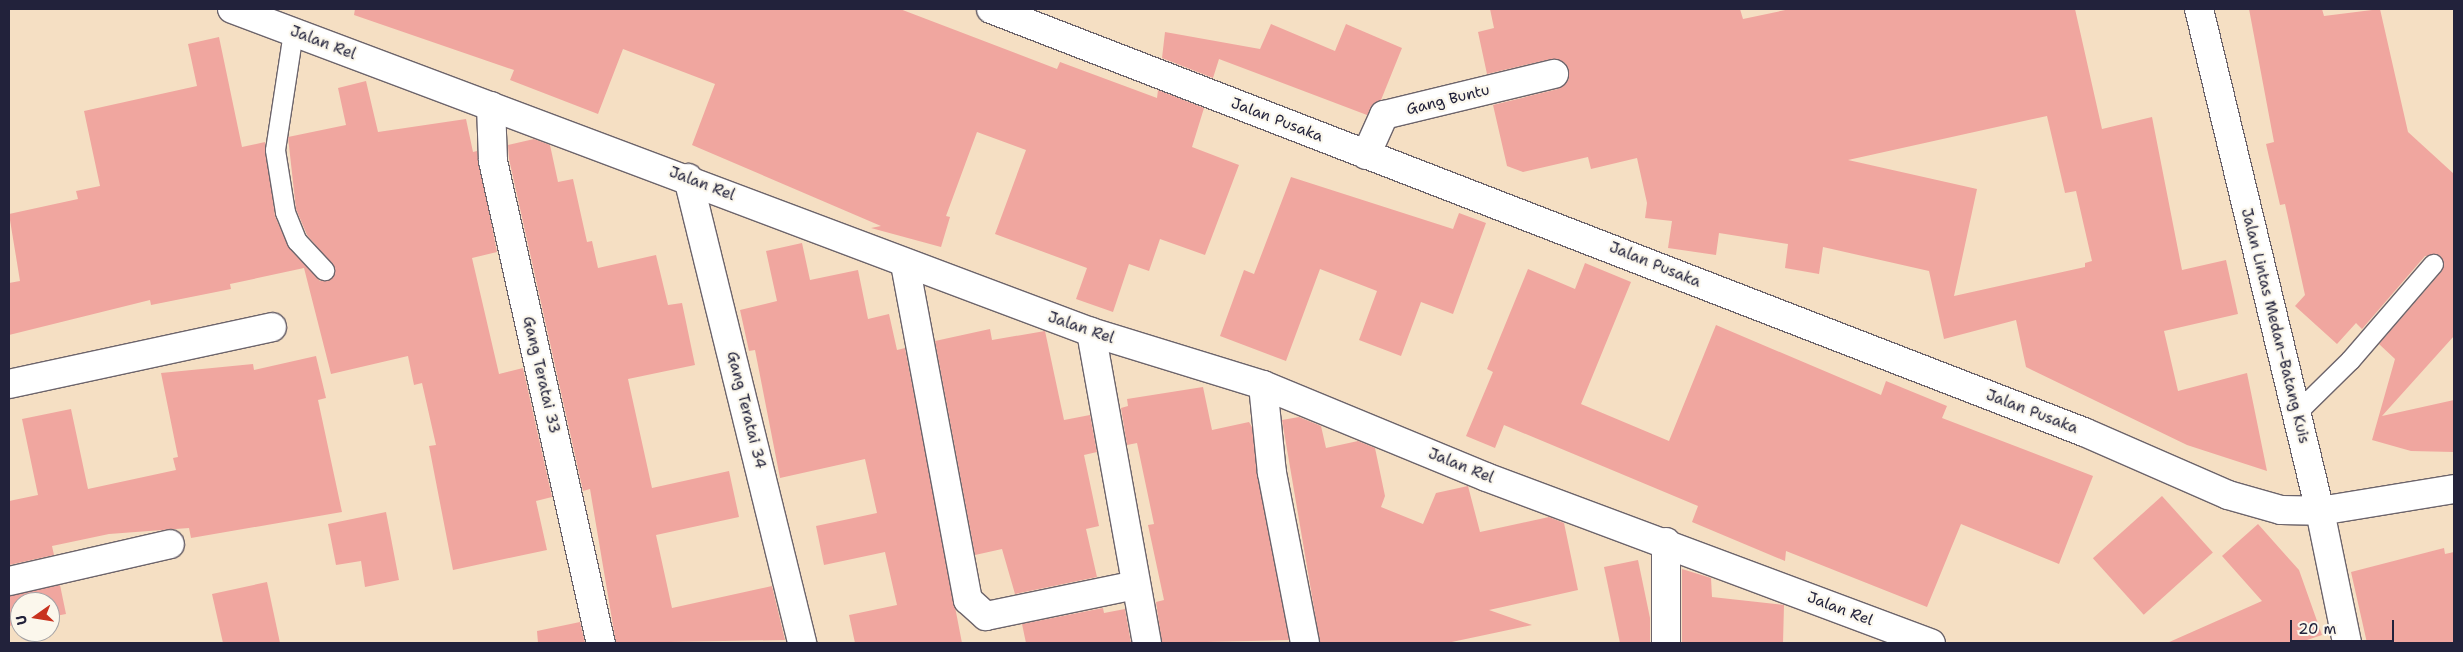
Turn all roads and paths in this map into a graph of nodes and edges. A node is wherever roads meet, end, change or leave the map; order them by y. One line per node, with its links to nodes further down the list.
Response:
1 (232, 9): 4 (main road, Jalan Rel)
2 (991, 9): 7 (main road, Jalan Pusaka)
3 (2199, 9): 16 (main road, Jalan Lintas Medan–Batang Kuis)
4 (293, 32): 6 (main road, Jalan Rel); 11 (lane)
5 (1554, 74): 7 (main road, Gang Buntu)
6 (491, 106): 8 (main road, Jalan Rel); 23 (main road, Gang Teratai 33)
7 (1366, 155): 18 (main road, Jalan Pusaka)
8 (688, 178): 9 (main road, Jalan Rel); 24 (main road, Gang Teratai 34)
9 (905, 264): 13 (main road, Jalan Rel); 22 (main road)
10 (2434, 264): 16 (lane)
11 (324, 270)
12 (272, 327): 14 (main road)
13 (1091, 332): 15 (main road, Jalan Rel); 22 (main road)
14 (9, 384)
15 (1263, 385): 19 (main road, Jalan Rel); 26 (main road)
16 (2296, 413): 18 (main road, Jalan Lintas Medan–Batang Kuis)
17 (2454, 488): 18 (main road)
18 (2320, 511): 29 (main road, Jalan Lintas Medan–Batang Kuis)
19 (1666, 542): 27 (main road); 28 (main road, Jalan Rel)
20 (170, 544): 21 (main road)
21 (9, 581)
22 (1136, 586): 25 (main road)
23 (601, 643)
24 (802, 643)
25 (1147, 643)
26 (1305, 643)
27 (1666, 643)
28 (1931, 643)
29 (2347, 643)

